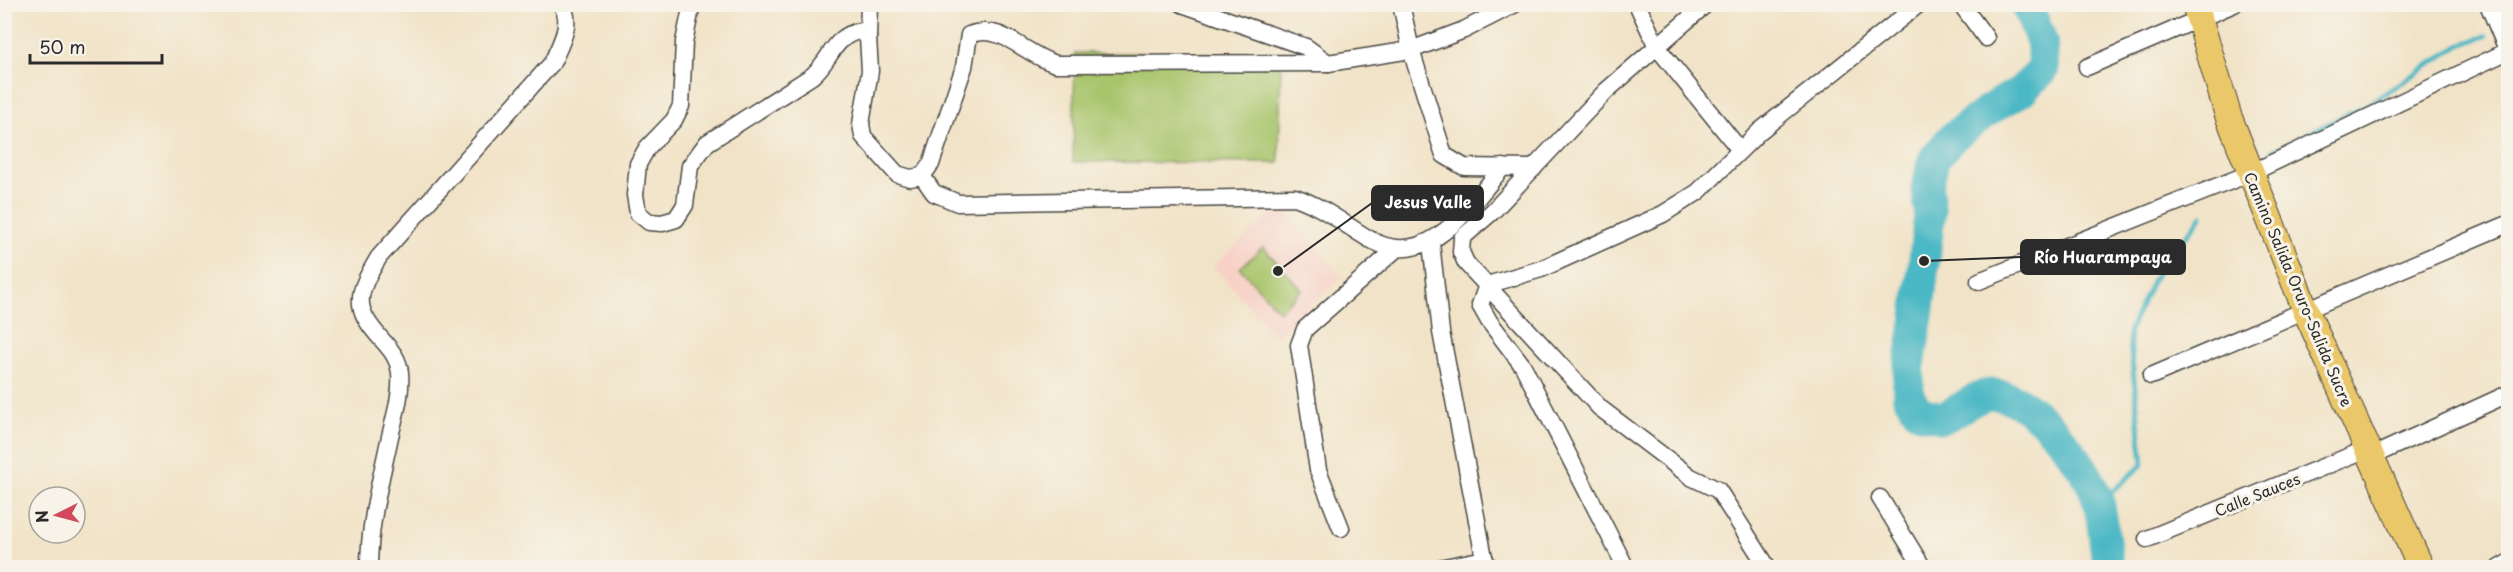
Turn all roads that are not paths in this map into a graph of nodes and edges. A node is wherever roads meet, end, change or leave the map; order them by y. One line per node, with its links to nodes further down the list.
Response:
1 (561, 4): 40 (street)
2 (692, 4): 14 (street)
3 (869, 4): 14 (street)
4 (1182, 4): 19 (street)
5 (1401, 4): 17 (street)
6 (1515, 4): 17 (street)
7 (1637, 4): 16 (street)
8 (1706, 4): 16 (street)
9 (1918, 4): 21 (street)
10 (1961, 4): 15 (street)
11 (2234, 4): 13 (street)
12 (2488, 4): 18 (street)
13 (2197, 13): 20 (street); 24 (main road, Camino Salida Oruro-Salida Sucre)
14 (868, 37): 25 (street)
15 (1986, 38)
16 (1657, 47): 21 (street); 23 (street)
17 (1411, 50): 19 (street); 22 (street)
18 (2508, 51): 24 (street)
19 (1328, 63): 25 (street)
20 (2087, 68)
21 (1740, 150): 30 (street)
22 (1503, 167): 23 (street); 27 (street)
23 (1534, 168): 30 (street)
24 (2251, 173): 29 (street); 31 (main road, Camino Salida Oruro-Salida Sucre)
25 (922, 176): 28 (street)
26 (2508, 224): 31 (street)
27 (1431, 243): 28 (street); 38 (street)
28 (1395, 250): 36 (street)
29 (1979, 281)
30 (1487, 285): 42 (street); 43 (street)
31 (2306, 311): 32 (street); 34 (main road, Camino Salida Oruro-Salida Sucre)
32 (2151, 376)
33 (2508, 394): 34 (street, Calle Sauces)
34 (2369, 453): 37 (street, Calle Sauces); 45 (main road, Camino Salida Oruro-Salida Sucre)
35 (1880, 498): 44 (street)
36 (1341, 528)
37 (2147, 539)
38 (1485, 563): 41 (street)
39 (2508, 563): 46 (street)
40 (369, 567)
41 (1439, 567)
42 (1626, 567)
43 (1768, 567)
44 (1923, 567)
45 (2421, 567)
46 (2499, 567)

